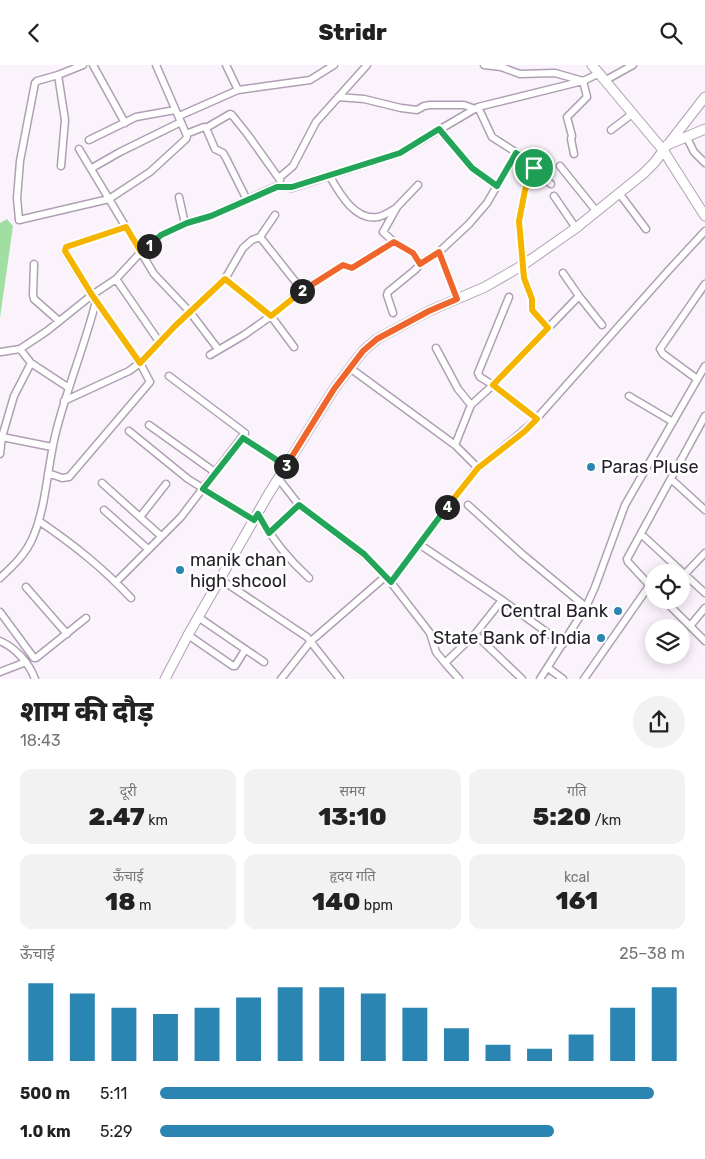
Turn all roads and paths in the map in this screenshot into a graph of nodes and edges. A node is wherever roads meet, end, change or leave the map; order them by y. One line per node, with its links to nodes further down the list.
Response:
1 (83, 65): 10 (street)
2 (94, 65): 19 (street)
3 (156, 65): 18 (street)
4 (226, 65): 13 (street)
5 (334, 65): 13 (street)
6 (367, 65): 14 (street)
7 (484, 65): 12 (street)
8 (592, 65): 11 (main road)
9 (633, 65): 11 (street)
10 (58, 75): 32 (street); 45 (street)
11 (603, 77): 12 (street); 17 (main road)
12 (582, 81): 16 (street); 30 (street)
13 (238, 90): 18 (street)
14 (338, 97): 16 (street); 37 (street)
15 (705, 97): 27 (main road)
16 (477, 108): 21 (street); 29 (street)
17 (632, 114): 23 (street); 27 (main road)
18 (178, 116): 19 (street); 24 (street); 34 (street)
19 (125, 123): 26 (street)
20 (206, 127): 24 (street); 37 (street); 46 (street)
21 (439, 129): 36 (street); 40 (street)
22 (705, 129): 25 (main road)
23 (611, 130)
24 (186, 134): 45 (street)
25 (686, 136): 27 (main road); 31 (street)
26 (89, 140)
27 (665, 147): 42 (main road); 50 (main road)
28 (79, 149): 34 (street)
29 (516, 153): 35 (street); 40 (street)
30 (574, 154)
31 (705, 163)
32 (61, 166)
33 (560, 167): 48 (street)
34 (92, 168): 45 (street)
35 (534, 168): 38 (street); 62 (street)
36 (329, 175): 41 (street); 47 (street)
37 (279, 178): 41 (street)
38 (551, 184)
39 (418, 185): 47 (street)
40 (497, 186): 59 (street)
41 (286, 187): 46 (street)
42 (619, 193): 48 (main road); 54 (street)
43 (179, 197): 51 (street)
44 (554, 197): 53 (street)
45 (109, 199): 52 (street)
46 (247, 200): 51 (street)
47 (397, 207): 57 (street)
48 (597, 211): 53 (main road)
49 (275, 215): 56 (street)
50 (705, 216)
51 (185, 224): 58 (street)
52 (126, 227): 58 (street); 70 (street)
53 (576, 229): 62 (main road)
54 (646, 229)
55 (705, 231): 96 (street)
56 (260, 237): 65 (street); 67 (street)
57 (394, 242): 61 (street); 67 (street)
58 (141, 252): 64 (street); 72 (street)
59 (439, 252): 61 (street); 71 (street)
60 (34, 264): 75 (street)
61 (420, 264): 73 (street)
62 (523, 265): 71 (main road); 77 (street)
63 (563, 273): 68 (street)
64 (116, 279): 70 (street); 78 (street)
65 (225, 279): 72 (street); 74 (street)
66 (705, 284): 90 (street)
67 (302, 290): 74 (street)
68 (579, 296): 76 (street); 77 (street)
69 (509, 297): 91 (street)
70 (94, 298): 75 (street); 86 (street); 92 (street)
71 (457, 299): 88 (main road)
72 (190, 311): 78 (street); 82 (street)
73 (393, 313)
74 (271, 316): 79 (street); 82 (street)
75 (59, 321): 81 (street)
76 (602, 325)
77 (548, 328): 91 (street)
78 (160, 343): 86 (street)
79 (294, 347)
80 (436, 348): 95 (street)
81 (20, 349): 83 (street); 85 (street)
82 (218, 349): 84 (street)
83 (1, 352)
84 (210, 355)
85 (31, 363): 92 (street); 101 (street)
86 (140, 363): 94 (street); 108 (street)
87 (705, 366): 90 (street)
88 (350, 368): 103 (street); 107 (main road)
89 (170, 376): 102 (street)
90 (697, 379): 98 (street)
91 (493, 385): 95 (street); 96 (street)
92 (69, 388): 94 (street)
93 (629, 396): 98 (street)
94 (64, 401): 104 (street)
95 (471, 405): 103 (street)
96 (535, 416): 106 (street)
97 (705, 416): 111 (street)
98 (673, 422): 143 (street)
99 (150, 425): 109 (street)
100 (129, 431): 114 (street)
101 (1, 437): 104 (street); 105 (street)
102 (243, 438): 107 (street); 109 (street)
103 (455, 445): 106 (street)
104 (52, 447): 108 (street)
105 (0, 454)
106 (475, 464): 125 (street)
107 (286, 466): 110 (main road)
108 (48, 473): 121 (street)
109 (216, 473): 114 (street)
110 (278, 478): 115 (street); 120 (main road)
111 (671, 479): 118 (street); 123 (street)
112 (102, 483): 119 (street)
113 (166, 484): 119 (street)
114 (203, 489): 120 (street); 124 (street)
115 (299, 505): 122 (street); 130 (street)
116 (468, 505): 143 (street)
117 (104, 510): 126 (street)
118 (705, 510)
119 (140, 517): 124 (street)
120 (256, 517): 122 (street); 133 (main road)
121 (38, 521): 131 (street); 136 (street)
122 (269, 533): 132 (street)
123 (641, 534): 128 (street); 135 (street)
124 (161, 537): 126 (street)
125 (419, 544): 137 (street); 142 (street)
126 (148, 549): 136 (street)
127 (705, 553): 129 (street)
128 (674, 564)
129 (690, 569)
130 (386, 576): 137 (street); 156 (street)
131 (0, 578)
132 (309, 578)
133 (220, 579): 147 (main road); 156 (street)
134 (690, 579): 139 (street)
135 (645, 580)
136 (116, 582): 141 (street)
137 (391, 582): 161 (street)
138 (26, 587): 151 (street)
139 (705, 593)
140 (645, 597): 172 (street)
141 (131, 598)
142 (502, 600): 153 (street); 157 (street)
143 (586, 607): 157 (street)
144 (673, 609): 149 (street)
145 (705, 609): 150 (street)
146 (0, 612): 151 (street)
147 (198, 617): 152 (main road); 158 (street)
148 (86, 618): 151 (street)
149 (683, 619)
150 (690, 626): 155 (street)
151 (67, 634)
152 (188, 635): 158 (street); 165 (main road)
153 (475, 635): 161 (street); 169 (street)
154 (0, 641): 159 (street)
155 (705, 641)
156 (313, 644): 166 (street); 167 (street)
157 (562, 644): 162 (street)
158 (245, 650): 160 (street)
159 (26, 662): 163 (street); 164 (street)
160 (264, 662)
161 (445, 663): 168 (street)
162 (548, 668): 170 (street); 171 (street)
163 (0, 672)
164 (36, 678)
165 (165, 679)
166 (281, 679)
167 (340, 679)
168 (459, 679)
169 (522, 679)
170 (540, 679)
171 (563, 679)
172 (584, 679)

